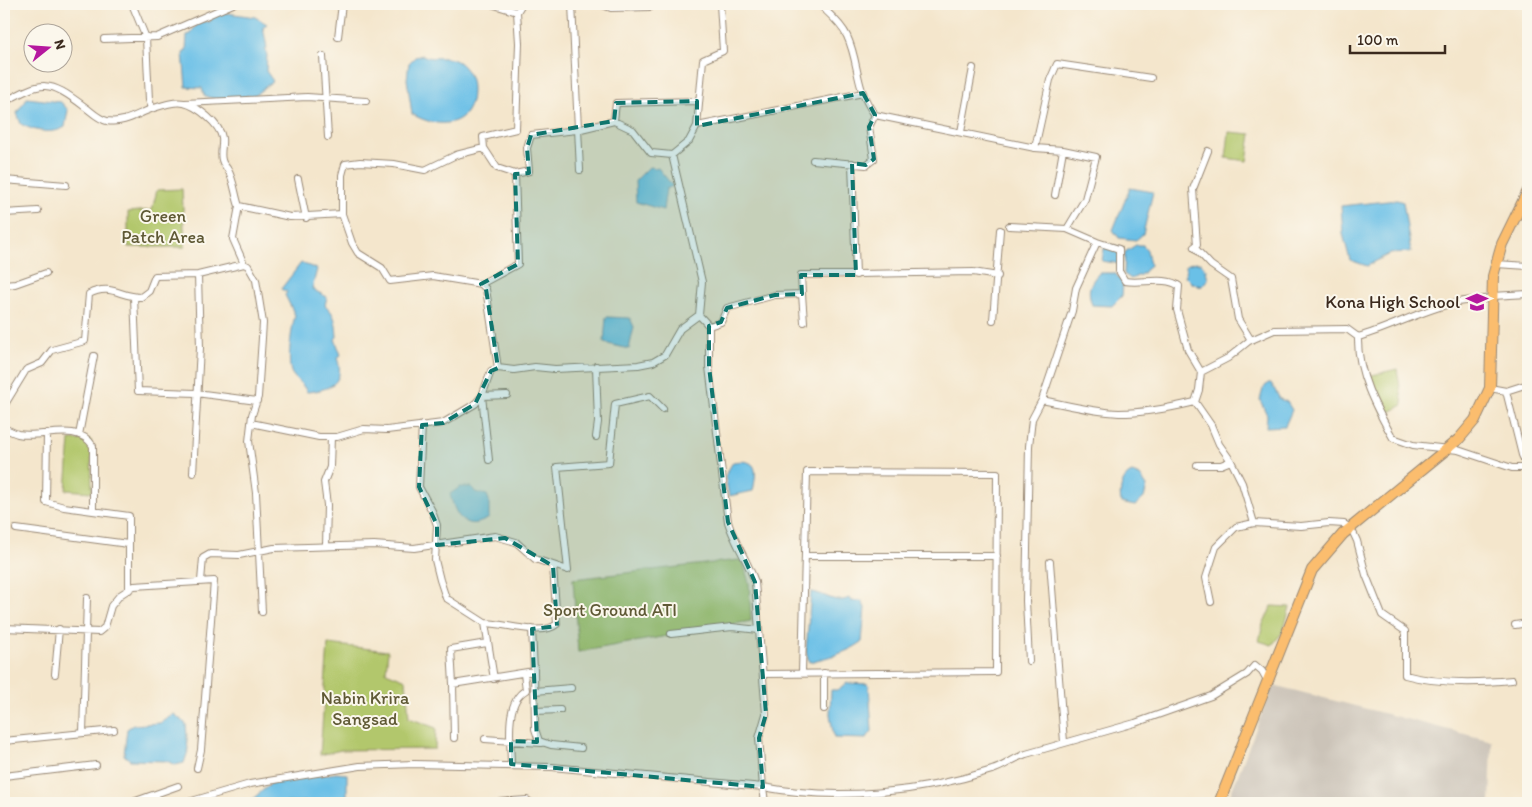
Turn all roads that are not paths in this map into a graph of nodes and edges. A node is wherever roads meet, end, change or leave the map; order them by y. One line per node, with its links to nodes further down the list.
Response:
1 (132, 4): 12 (street)
2 (233, 4): 12 (street)
3 (342, 4): 13 (street)
4 (491, 4): 11 (street)
5 (522, 4): 11 (street)
6 (572, 4): 28 (street)
7 (600, 4): 8 (street)
8 (654, 4)
9 (720, 4): 21 (street)
10 (819, 4): 18 (street)
11 (517, 12): 31 (street)
12 (146, 38): 14 (street); 24 (street)
13 (338, 38)
14 (104, 39)
15 (324, 56): 19 (street)
16 (973, 68): 29 (street)
17 (1151, 78): 32 (street)
18 (862, 93): 25 (street); 27 (street)
19 (326, 100): 20 (street); 23 (street); 30 (street)
20 (366, 101)
21 (697, 101): 26 (street); 27 (street)
22 (4, 102): 24 (street)
23 (184, 103): 24 (street); 45 (street)
24 (152, 108)
25 (875, 115): 29 (street); 37 (street)
26 (614, 121): 28 (street); 35 (street)
27 (697, 126): 35 (street)
28 (577, 130): 38 (street); 39 (street)
29 (961, 132): 32 (street)
30 (328, 137)
31 (484, 148): 39 (street); 48 (street)
32 (1035, 148): 33 (street)
33 (1063, 150): 44 (street); 51 (street)
34 (1208, 151): 72 (street)
35 (672, 155): 67 (street)
36 (813, 160): 37 (street)
37 (852, 163): 59 (street)
38 (580, 170)
39 (515, 174): 61 (street)
40 (298, 179): 49 (street)
41 (4, 180): 42 (street)
42 (66, 185)
43 (1528, 191): 55 (main road)
44 (1056, 195)
45 (239, 206): 49 (street); 54 (street)
46 (38, 211): 47 (street)
47 (4, 213)
48 (342, 214): 49 (street); 61 (street)
49 (306, 218)
50 (1010, 226): 51 (street)
51 (1067, 229): 53 (street)
52 (1000, 230): 60 (street)
53 (1098, 242): 76 (street); 83 (street)
54 (244, 264): 58 (street); 84 (street)
55 (1496, 264): 56 (street); 66 (main road)
56 (1528, 266)
57 (46, 273): 62 (street)
58 (198, 275): 65 (street); 80 (street)
59 (856, 275): 60 (street); 63 (street)
60 (998, 276): 68 (street)
61 (481, 284): 75 (street)
62 (4, 285)
63 (802, 294): 69 (street); 70 (street)
64 (1528, 294): 66 (street)
65 (134, 297): 80 (street); 86 (street)
66 (1492, 297): 71 (street); 78 (main road)
67 (699, 315): 70 (street); 74 (street)
68 (993, 320)
69 (804, 322)
70 (708, 326): 123 (street)
71 (1358, 337): 72 (street); 95 (street)
72 (1251, 340): 76 (street)
73 (94, 356): 92 (street)
74 (596, 366): 75 (street); 94 (street)
75 (498, 368): 82 (street)
76 (1201, 372): 85 (street)
77 (1528, 384): 79 (street)
78 (1490, 388): 79 (street); 95 (main road)
79 (1506, 391): 95 (street)
80 (196, 393): 84 (street); 99 (street)
81 (507, 395): 82 (street)
82 (482, 396): 89 (street); 96 (street)
83 (1042, 400): 85 (street); 127 (street)
84 (257, 401): 88 (street)
85 (1195, 402): 97 (street)
86 (4, 406)
87 (663, 409): 111 (street)
88 (251, 423): 93 (street); 107 (street)
89 (422, 425): 93 (street); 105 (street)
90 (4, 428): 91 (street)
91 (47, 433): 92 (street); 100 (street)
92 (79, 435): 100 (street)
93 (331, 437): 106 (street)
94 (596, 437)
95 (1448, 449): 102 (main road)
96 (489, 460)
97 (1232, 461): 98 (street); 101 (street)
98 (1197, 465)
99 (193, 473)
100 (93, 509): 104 (street)
101 (1254, 523): 102 (street); 115 (street)
102 (1351, 528): 135 (main road); 136 (street)
103 (16, 529): 104 (street)
104 (128, 544): 113 (street)
105 (437, 545): 106 (street); 111 (street); 117 (street)
106 (326, 546): 107 (street)
107 (258, 552): 112 (street); 116 (street)
108 (805, 556): 109 (street); 109 (street); 129 (street)
109 (996, 556): 130 (street)
110 (1050, 562): 149 (street)
111 (553, 566): 122 (street)
112 (201, 581): 113 (street); 154 (street)
113 (129, 590): 124 (street)
114 (87, 598): 124 (street)
115 (1211, 602)
116 (262, 612)
117 (485, 623): 122 (street); 126 (street)
118 (1528, 623): 119 (street)
119 (1515, 625)
120 (4, 628): 121 (street)
121 (59, 629): 124 (street); 131 (street)
122 (532, 629): 128 (street)
123 (759, 630): 125 (street); 133 (street)
124 (86, 631): 144 (street)
125 (671, 634)
126 (487, 643): 134 (street); 137 (street)
127 (1029, 661)
128 (534, 671): 132 (street); 139 (street)
129 (802, 673): 130 (street); 133 (street)
130 (824, 673): 140 (street)
131 (55, 674)
132 (524, 674): 134 (street); 148 (street)
133 (762, 674): 157 (street)
134 (494, 679): 137 (street)
135 (1267, 680): 149 (street); 165 (main road)
136 (1512, 680)
137 (453, 684): 145 (street)
138 (571, 688): 139 (street)
139 (535, 691): 142 (street)
140 (824, 709)
141 (560, 710): 142 (street)
142 (535, 711): 150 (street)
143 (114, 730): 144 (street)
144 (83, 733): 147 (street)
145 (454, 738)
146 (485, 739): 148 (street)
147 (4, 741)
148 (511, 741): 150 (street); 152 (street)
149 (1064, 742): 157 (street)
150 (542, 743): 151 (street)
151 (581, 748)
152 (511, 764): 157 (street); 161 (street)
153 (96, 765): 155 (street)
154 (197, 768)
155 (4, 776)
156 (178, 786): 158 (street)
157 (763, 787): 164 (street)
158 (155, 794): 159 (street); 160 (street)
159 (130, 803)
160 (159, 803)
161 (184, 803)
162 (482, 803): 163 (street)
163 (531, 803)
164 (764, 803)
165 (1219, 803)

